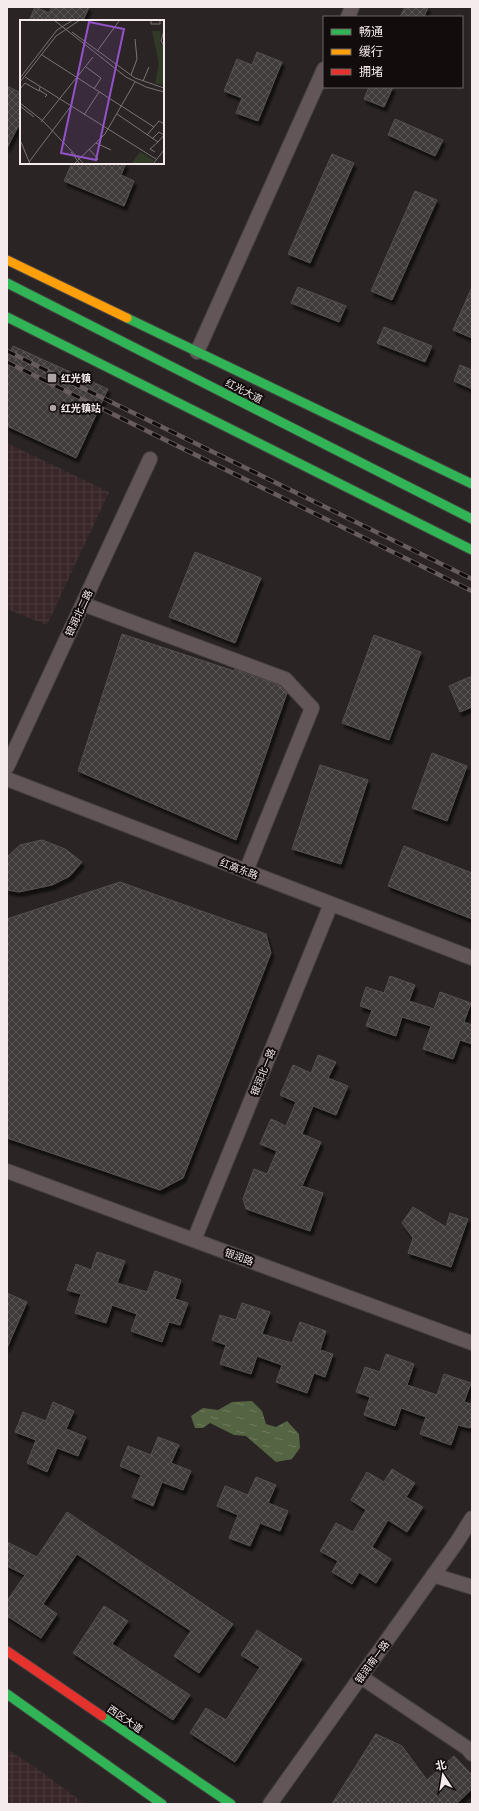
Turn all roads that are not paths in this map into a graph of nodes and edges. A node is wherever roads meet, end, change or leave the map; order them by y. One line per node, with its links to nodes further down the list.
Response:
1 (323, 71): 5 (street)
2 (7, 260): 5 (main road)
3 (7, 283): 8 (main road, 红光大道)
4 (7, 317): 9 (main road)
5 (197, 352): 7 (main road)
6 (150, 459): 10 (street, 银润北二路)
7 (472, 484)
8 (472, 519)
9 (472, 550)
10 (83, 604): 11 (street, 银润北二路); 13 (street)
11 (7, 767)
12 (7, 778): 13 (street, 红高东路)
13 (246, 871): 14 (street, 红高东路)
14 (331, 904): 15 (street, 红高东路); 17 (street, 银润北一路)
15 (472, 958)
16 (7, 1171): 17 (street, 银润路)
17 (194, 1240): 18 (street, 银润路)
18 (472, 1343)
19 (472, 1518): 20 (street, 银润南一路)
20 (433, 1575): 21 (street); 23 (street, 银润南一路)
21 (472, 1587)
22 (7, 1651): 27 (main road, 西区大道)
23 (360, 1677): 25 (street); 28 (street, 银润南一路)
24 (7, 1694): 26 (main road)
25 (472, 1754)
26 (162, 1804)
27 (231, 1804)
28 (270, 1804)

